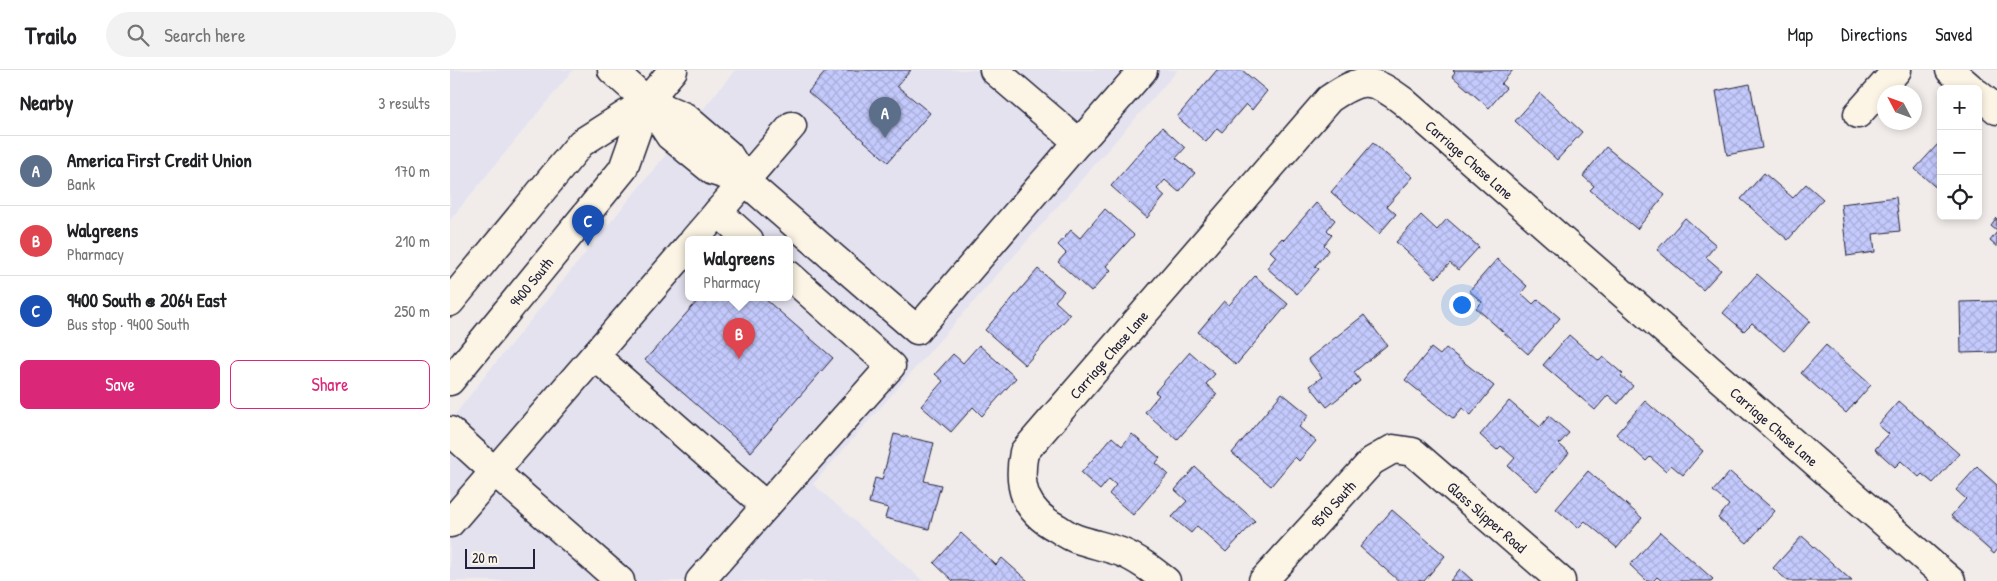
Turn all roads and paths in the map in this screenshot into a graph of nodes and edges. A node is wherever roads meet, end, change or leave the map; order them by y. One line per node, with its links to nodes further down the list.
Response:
1 (612, 70): 9 (street)
2 (673, 70): 9 (street, 9400 South)
3 (994, 70): 13 (street)
4 (1143, 70): 13 (street)
5 (1897, 70): 11 (street)
6 (1950, 70): 7 (street)
7 (1967, 85)
8 (1982, 97): 10 (street)
9 (647, 101): 14 (street); 20 (street, 9400 South); 22 (street, 9400 South)
10 (1997, 110)
11 (1858, 114)
12 (792, 126): 14 (street)
13 (1078, 142): 14 (street)
14 (745, 181): 15 (street)
15 (718, 212): 16 (street); 17 (street)
16 (697, 236)
17 (745, 236)
18 (685, 251): 21 (street)
19 (793, 279): 26 (street)
20 (450, 302)
21 (595, 356): 25 (street); 26 (street)
22 (450, 381)
23 (450, 430): 25 (street)
24 (1413, 452): 31 (street, 9510 South); 32 (street, Glass Slipper Road)
25 (495, 472): 27 (street); 28 (street)
26 (766, 506): 29 (street)
27 (450, 523)
28 (620, 581)
29 (700, 581)
30 (1166, 581): 33 (street, Carriage Chase Lane)
31 (1263, 581)
32 (1561, 581)
33 (1951, 581)

